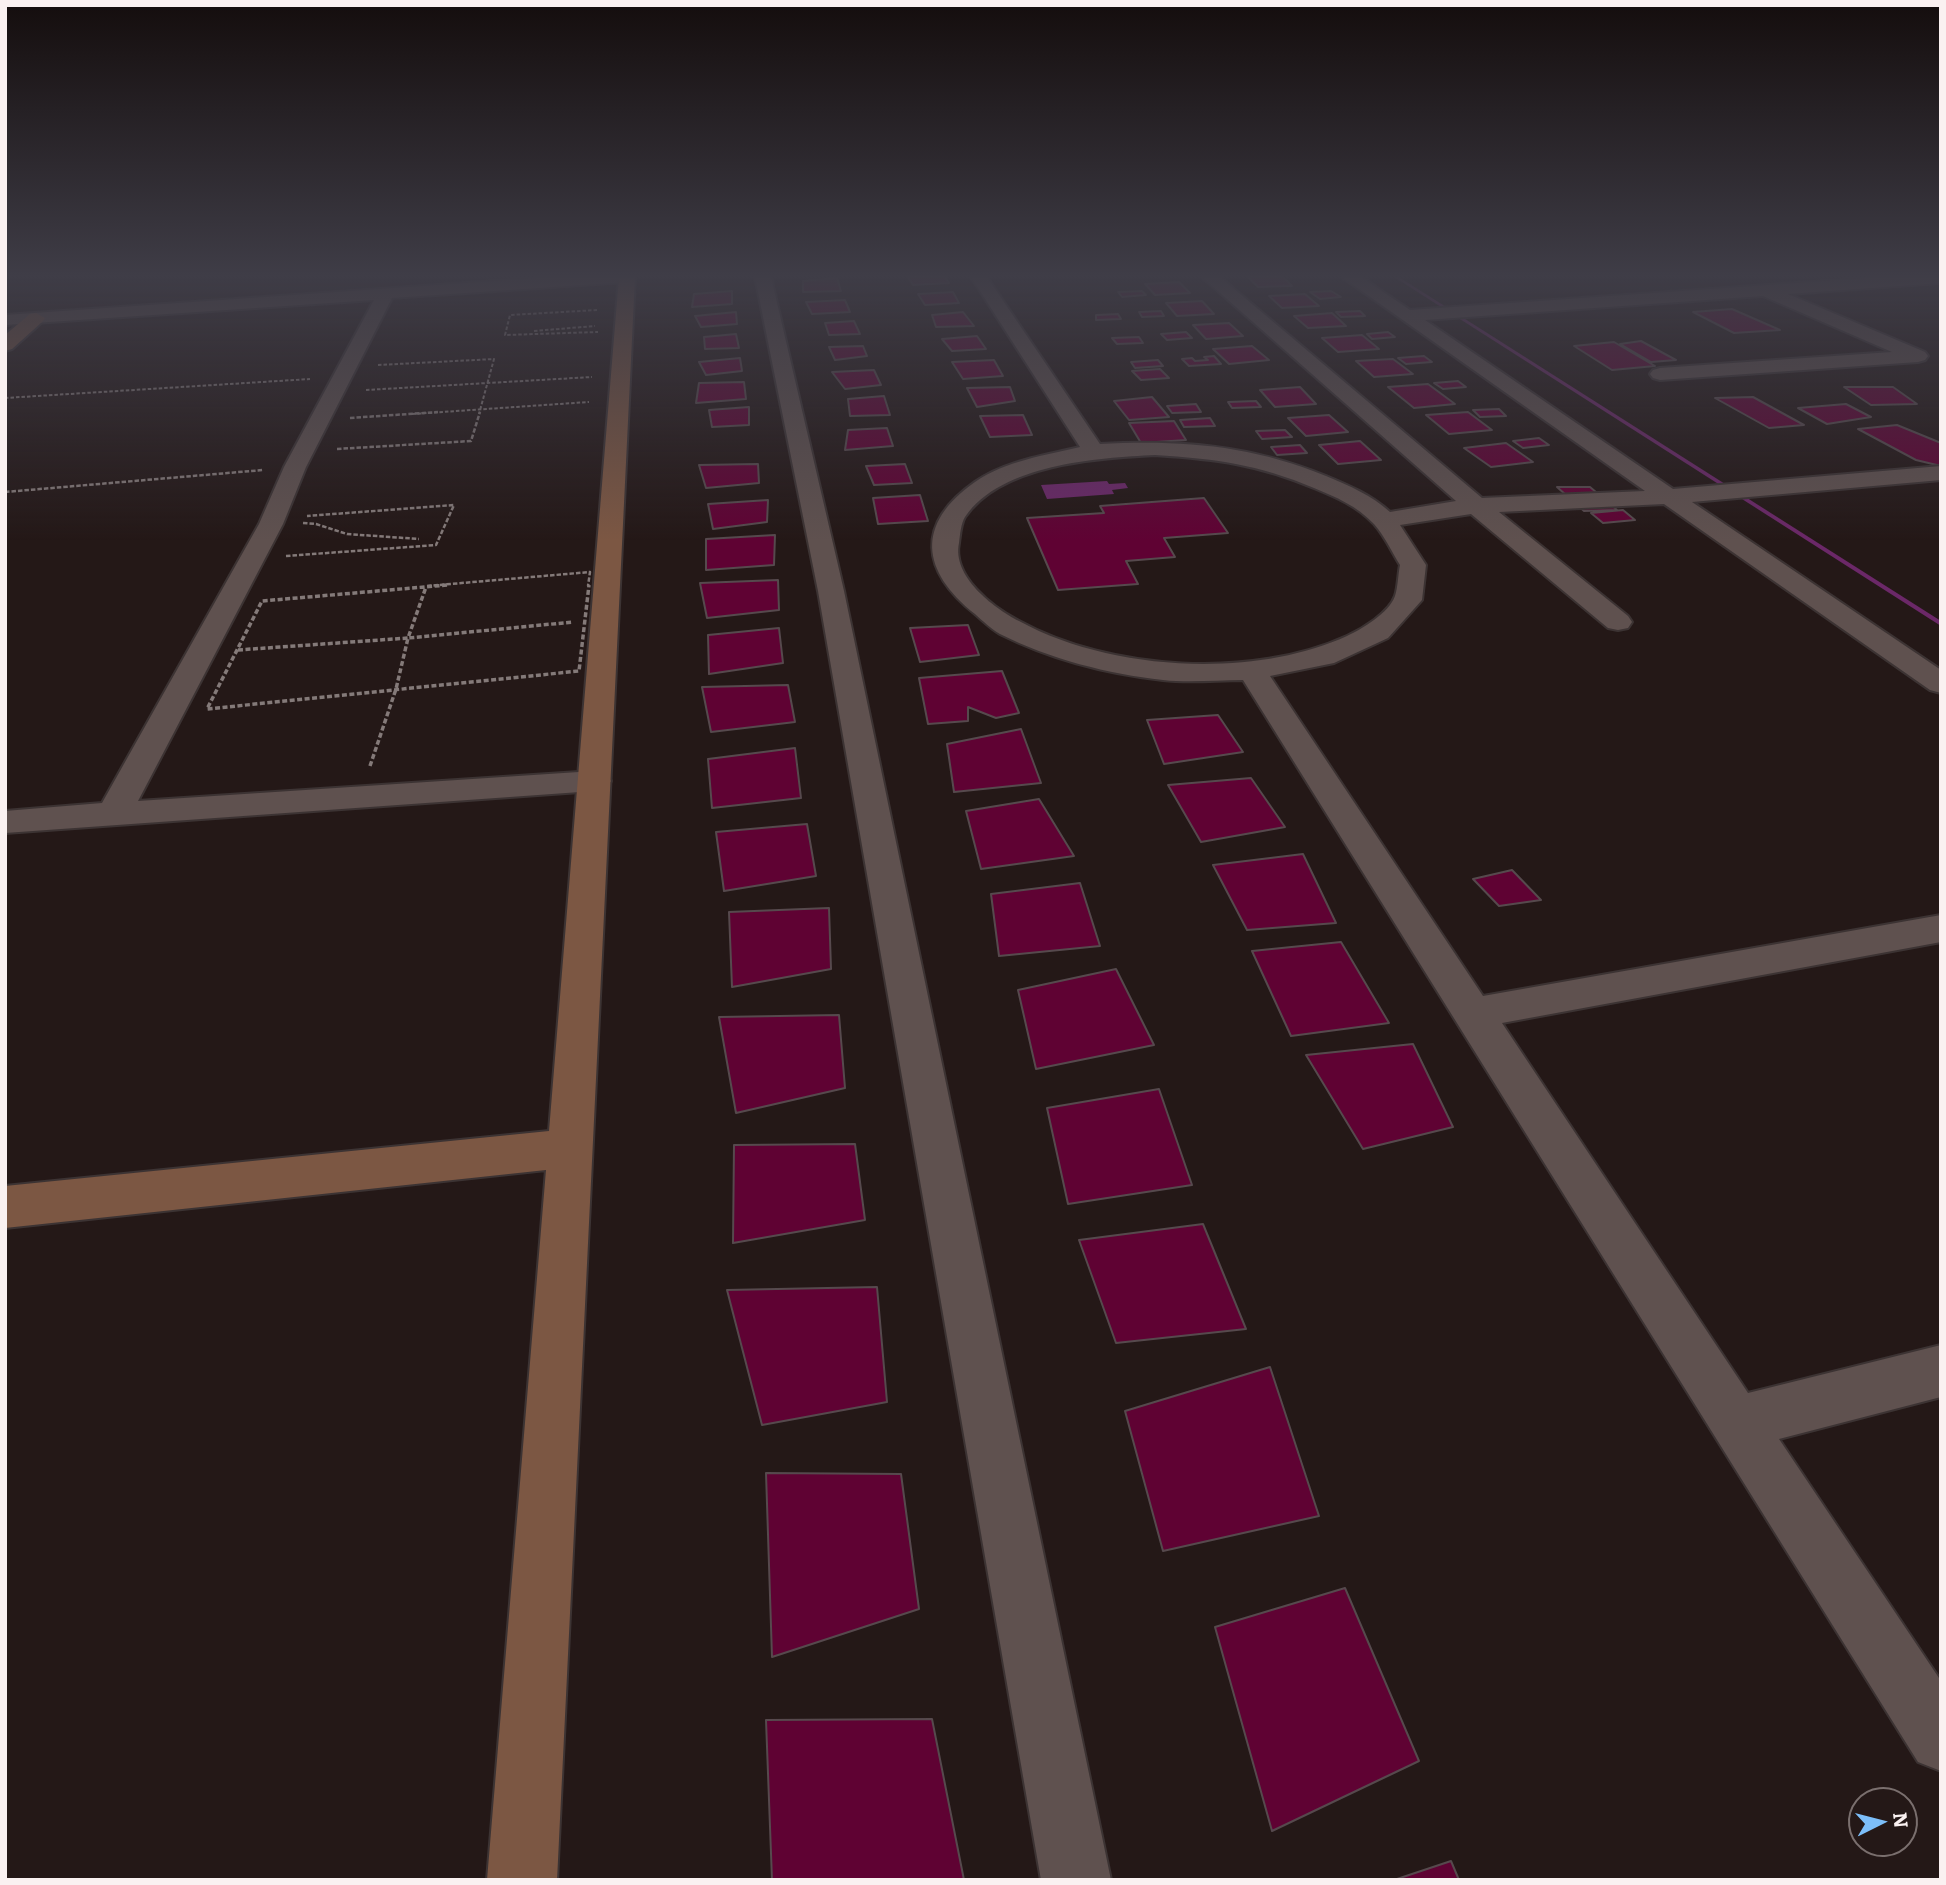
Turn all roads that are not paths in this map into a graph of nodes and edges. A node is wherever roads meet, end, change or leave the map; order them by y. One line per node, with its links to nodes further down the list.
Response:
1 (361, 365): 25 (street)
2 (616, 365): 24 (street)
3 (782, 365): 35 (street)
4 (1037, 365): 9 (street)
5 (1312, 365): 14 (street)
6 (1479, 365): 10 (street)
7 (1818, 365): 8 (street)
8 (1660, 374)
9 (1094, 451): 17 (street); 22 (street)
10 (1635, 473): 12 (street); 18 (street)
11 (1941, 473): 18 (street)
12 (1607, 476)
13 (1579, 479): 14 (street)
14 (1456, 489): 15 (street); 19 (street)
15 (1421, 491)
16 (1390, 492): 17 (street)
17 (1349, 494): 20 (street)
18 (1670, 497): 19 (street); 23 (street)
19 (1479, 507): 20 (street); 21 (street)
20 (1385, 520): 22 (street)
21 (1618, 622)
22 (1252, 671): 28 (street)
23 (1939, 682)
24 (594, 781): 25 (street); 29 (street)
25 (114, 813): 26 (street)
26 (5, 822)
27 (1941, 928): 28 (street)
28 (1473, 1013): 32 (street)
29 (570, 1148): 30 (street); 34 (street)
30 (5, 1208)
31 (1941, 1371): 32 (street)
32 (1737, 1423): 33 (street)
33 (1941, 1739)
34 (522, 1880)
35 (1076, 1880)

